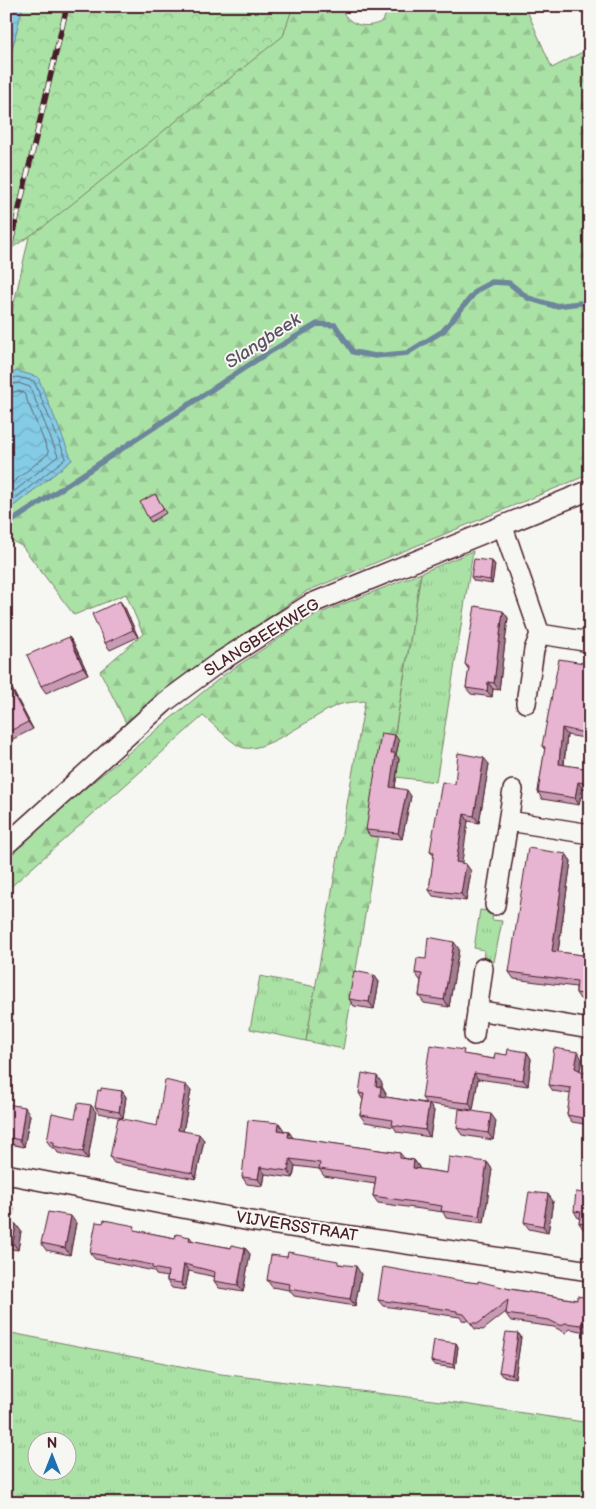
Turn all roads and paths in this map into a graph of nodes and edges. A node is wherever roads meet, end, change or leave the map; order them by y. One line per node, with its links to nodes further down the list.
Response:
1 (590, 490): 2 (street, SLANGBEEKWEG)
2 (503, 527): 3 (street); 9 (street, SLANGBEEKWEG)
3 (540, 634): 4 (street); 5 (street)
4 (590, 642)
5 (526, 703)
6 (513, 790): 7 (street)
7 (509, 821): 8 (street); 10 (street)
8 (590, 834)
9 (6, 845)
10 (495, 905)
11 (483, 968): 12 (street)
12 (477, 1010): 13 (street); 14 (street)
13 (590, 1029)
14 (474, 1035)
15 (6, 1174): 16 (street, VIJVERSSTRAAT)
16 (590, 1271)

